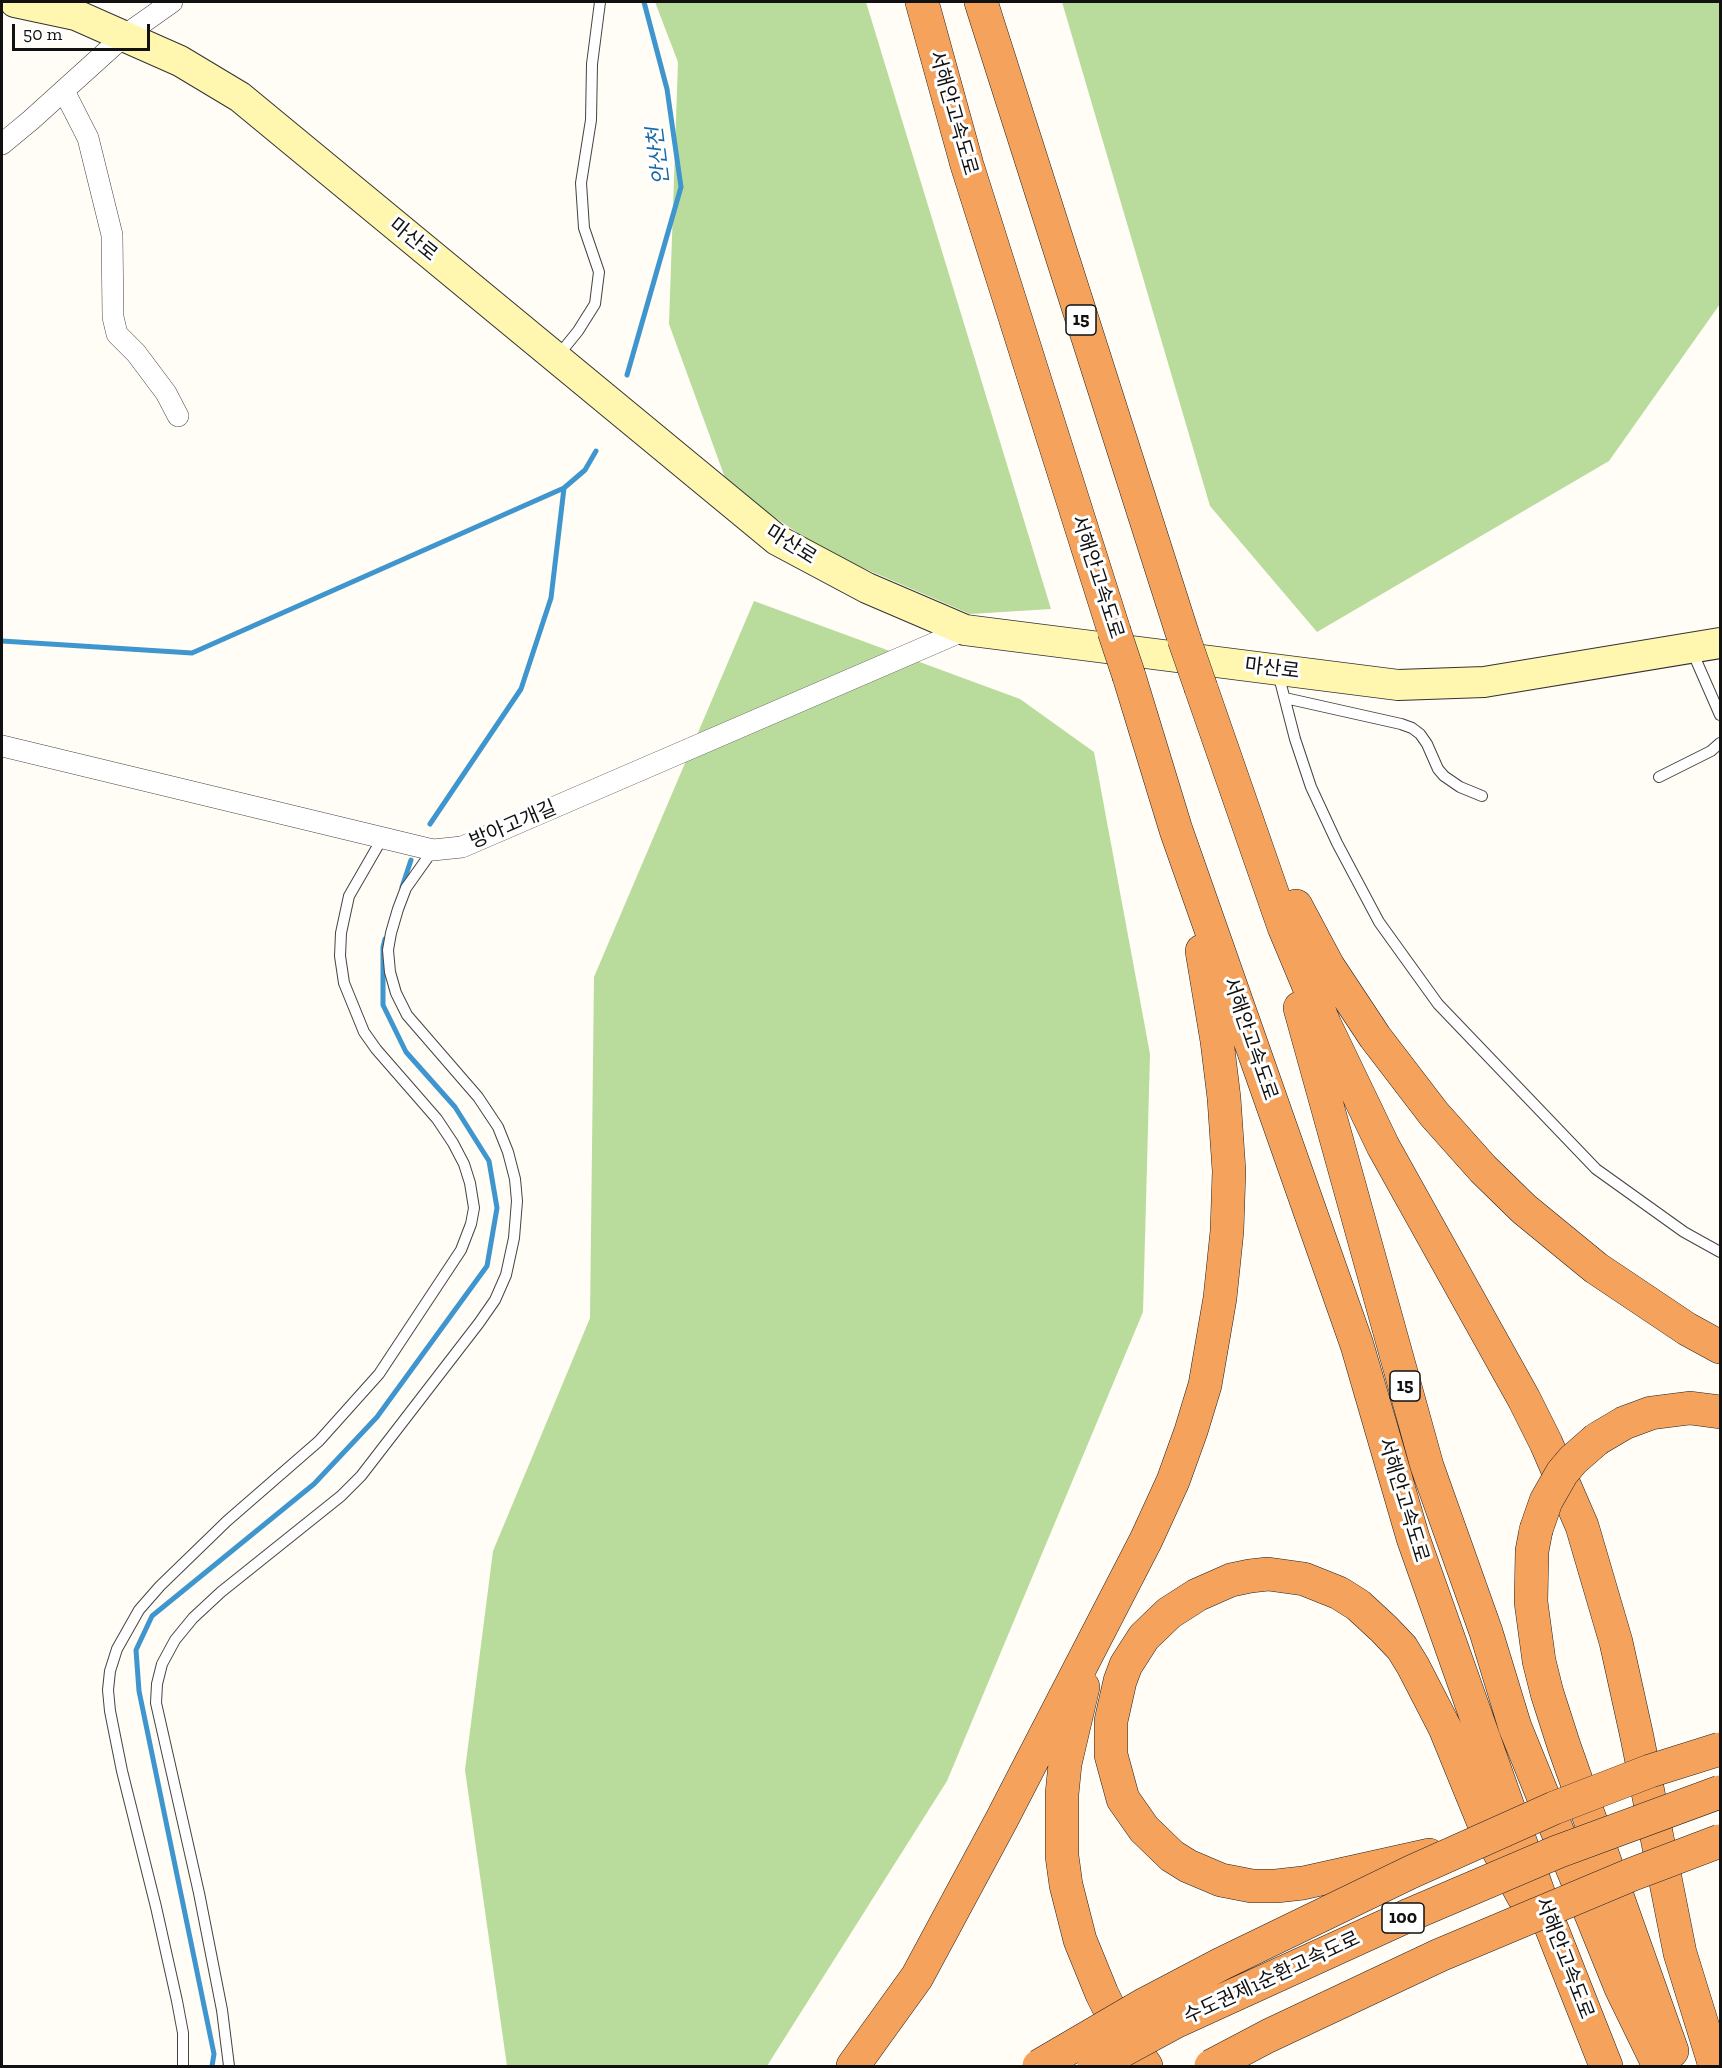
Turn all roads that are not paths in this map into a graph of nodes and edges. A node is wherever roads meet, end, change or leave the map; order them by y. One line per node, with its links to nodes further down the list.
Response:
1 (15, 2): 6 (street, 마산로)
2 (172, 2): 6 (street)
3 (600, 2): 9 (lane)
4 (922, 2): 22 (highway, 서해안고속도로 / 15, bridge)
5 (981, 2): 15 (highway, 서해안고속도로 / 15, bridge)
6 (124, 36): 7 (street); 9 (street, 마산로)
7 (64, 91): 8 (street); 10 (street)
8 (2, 144)
9 (556, 358): 11 (street, 마산로)
10 (178, 416)
11 (965, 630): 14 (street, 마산로); 24 (street, 방아고개길)
12 (1720, 643): 13 (street, 마산로)
13 (1691, 648): 14 (street, 마산로); 17 (lane)
14 (1277, 669): 16 (lane)
15 (1201, 688): 26 (highway); 46 (highway, 서해안고속도로 / 15); 48 (highway)
16 (1285, 698): 21 (lane); 25 (lane)
17 (1720, 716)
18 (1720, 743): 20 (lane)
19 (2, 746): 23 (street, 방아고개길)
20 (1659, 777)
21 (1482, 796)
22 (1176, 830): 28 (highway); 37 (highway, 서해안고속도로 / 15)
23 (383, 837): 24 (street, 방아고개길); 38 (lane)
24 (433, 850): 39 (lane)
25 (1720, 1252)
26 (1720, 1347)
27 (1720, 1412): 47 (highway, bridge)
28 (1096, 1636): 40 (highway); 43 (highway)
29 (1720, 1732): 31 (highway, bridge)
30 (1720, 1749): 31 (highway, bridge)
31 (1650, 1771): 33 (highway, bridge)
32 (1720, 1792): 42 (highway, 수도권제1순환고속도로 / 100, bridge)
33 (1480, 1840): 37 (highway, bridge); 41 (highway, bridge)
34 (1720, 1841): 36 (highway, 100, bridge)
35 (1720, 1864): 36 (highway, bridge)
36 (1633, 1874): 44 (highway, 100, bridge)
37 (1564, 1961): 45 (highway, 서해안고속도로 / 15)
38 (183, 2067)
39 (229, 2067)
40 (853, 2067)
41 (1039, 2067)
42 (1094, 2067)
43 (1146, 2067)
44 (1211, 2067)
45 (1606, 2067)
46 (1659, 2067)
47 (1677, 2067)
48 (1715, 2067)

